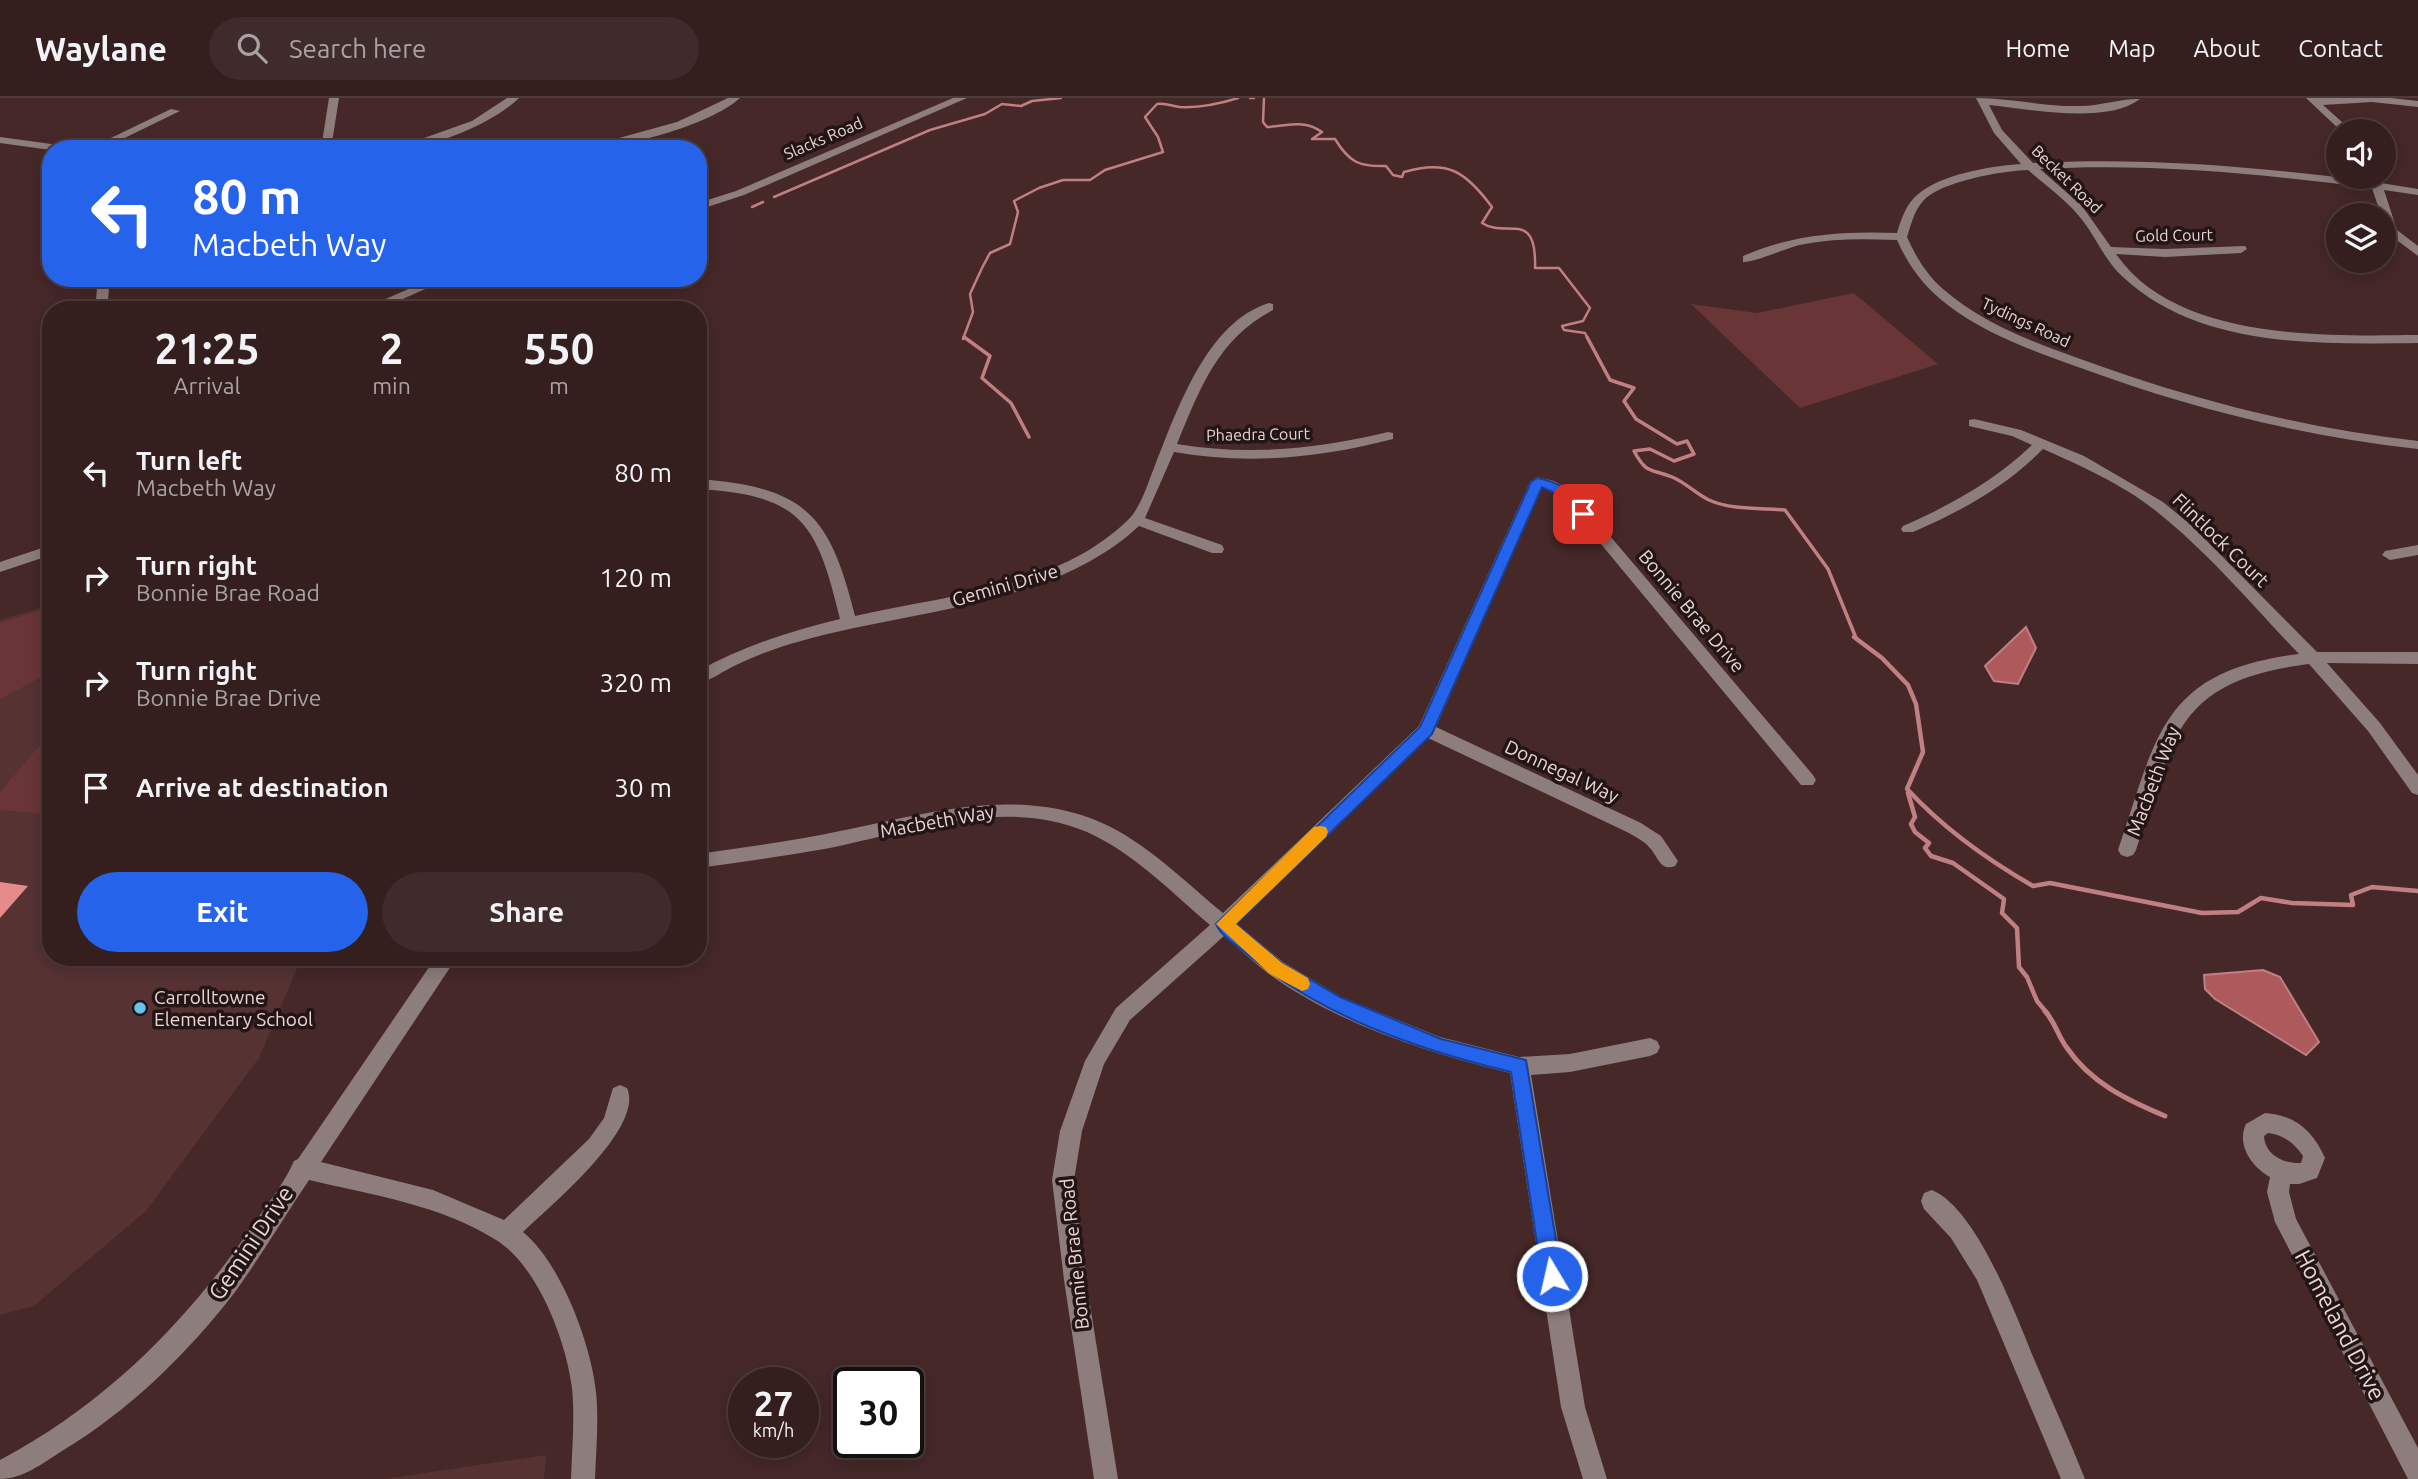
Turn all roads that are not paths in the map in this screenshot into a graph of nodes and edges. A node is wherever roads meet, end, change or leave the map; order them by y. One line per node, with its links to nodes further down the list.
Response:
1 (334, 98): 13 (street)
2 (514, 98): 14 (street)
3 (734, 98): 15 (street)
4 (962, 98): 22 (street, Slacks Road)
5 (1981, 99): 6 (street); 17 (street, Becket Road)
6 (2135, 99)
7 (2312, 100): 8 (street); 10 (street)
8 (2418, 104)
9 (175, 111): 12 (street)
10 (2333, 119)
11 (0, 140): 16 (street)
12 (112, 140)
13 (327, 140)
14 (425, 140)
15 (637, 140)
16 (42, 146)
17 (2030, 166): 18 (street); 23 (street); 25 (street, Becket Road)
18 (2326, 177)
19 (2396, 186): 21 (street)
20 (2379, 189): 26 (street)
21 (2418, 192)
22 (707, 204)
23 (1901, 237): 27 (street); 35 (street, Tydings Road)
24 (2241, 249): 25 (street, Gold Court)
25 (2108, 250): 31 (street, Becket Road)
26 (2418, 252)
27 (1747, 259)
28 (422, 287): 29 (street)
29 (389, 301)
30 (1269, 307): 36 (street, Gemini Drive)
31 (2418, 339)
32 (1974, 423): 34 (street, Flintlock Court)
33 (1388, 436): 36 (street, Phaedra Court)
34 (2041, 444): 40 (street); 47 (street, Flintlock Court)
35 (2418, 445)
36 (1170, 447): 39 (street, Gemini Drive)
37 (1537, 482): 50 (street, Bonnie Brae Road); 51 (street, Bonnie Brae Drive)
38 (707, 484): 46 (street)
39 (1137, 520): 41 (street); 46 (street, Gemini Drive)
40 (1908, 529)
41 (1217, 549)
42 (2418, 550): 44 (street)
43 (42, 553): 45 (street)
44 (2390, 555)
45 (0, 567)
46 (849, 622): 49 (street, Gemini Drive)
47 (2312, 657): 48 (street, Macbeth Way); 52 (street, Flintlock Court); 53 (street, Macbeth Way)
48 (2418, 658)
49 (707, 674)
50 (1426, 730): 55 (street, Donnegal Way); 56 (street, Bonnie Brae Road)
51 (1807, 780)
52 (2418, 788)
53 (2127, 850)
54 (707, 860): 56 (street, Macbeth Way)
55 (1669, 862)
56 (1224, 924): 59 (street, Macbeth Way); 68 (street, Bonnie Brae Road)
57 (441, 966): 61 (street, Gemini Drive)
58 (1650, 1047): 59 (street, Macbeth Way)
59 (1519, 1066): 69 (street)
60 (620, 1095): 64 (street)
61 (302, 1168): 64 (street); 66 (street, Gemini Drive)
62 (2282, 1172): 65 (street, Homeland Drive)
63 (1932, 1201): 70 (street)
64 (506, 1233): 67 (street)
65 (2418, 1472)
66 (0, 1473)
67 (583, 1479)
68 (1106, 1479)
69 (1595, 1479)
70 (2073, 1479)

